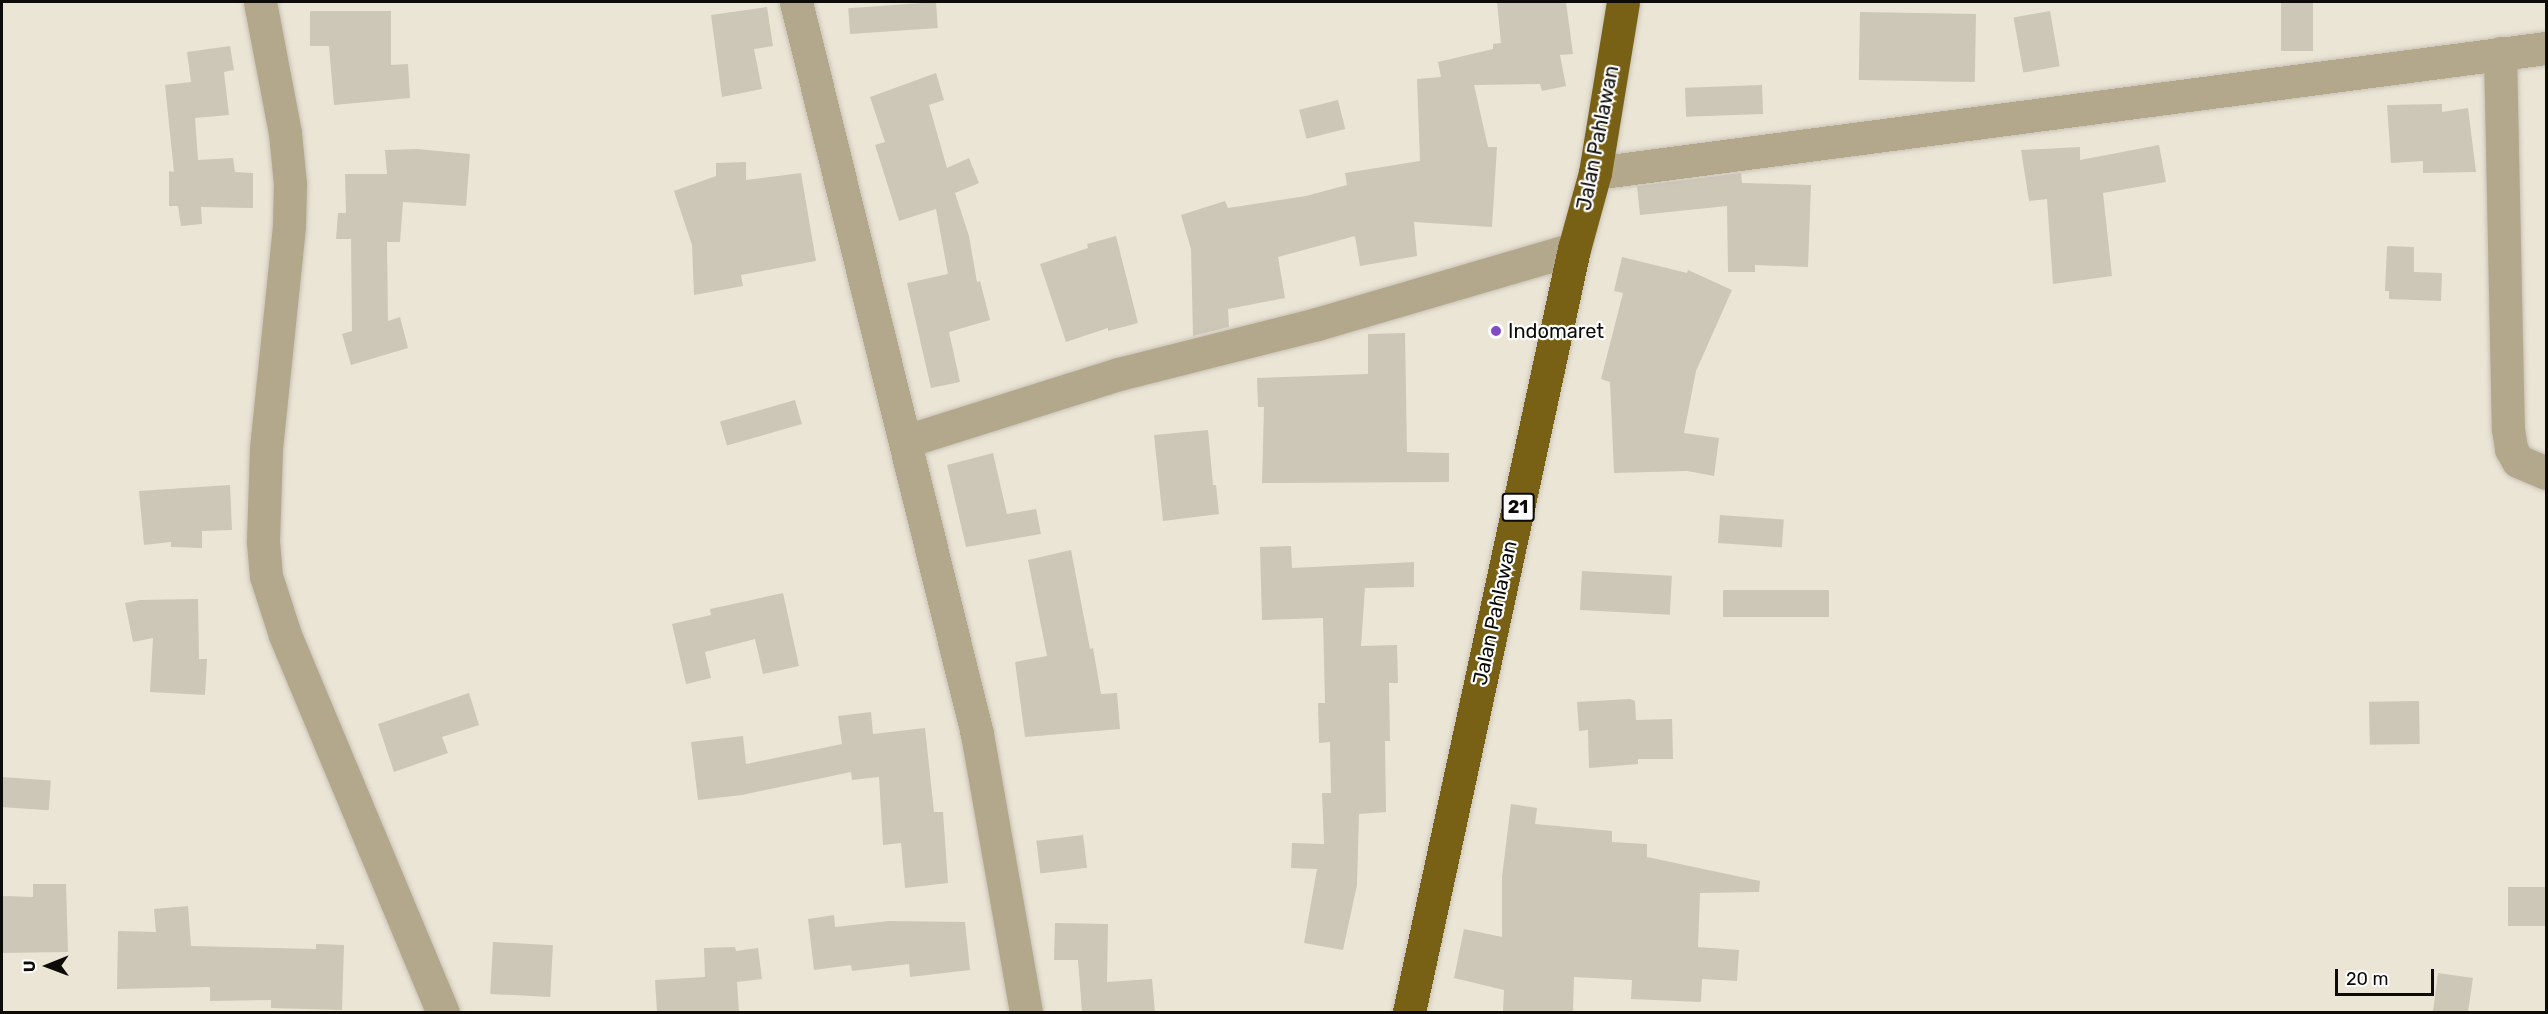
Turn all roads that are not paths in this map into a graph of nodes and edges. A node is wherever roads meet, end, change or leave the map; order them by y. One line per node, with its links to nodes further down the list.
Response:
1 (260, 2): 10 (street)
2 (796, 2): 8 (street)
3 (1623, 2): 6 (highway, Jalan Pahlawan / 21)
4 (2547, 48): 5 (street)
5 (2500, 53): 6 (street); 9 (street)
6 (1595, 173): 7 (highway, Jalan Pahlawan / 21)
7 (1574, 249): 8 (street); 12 (highway, Jalan Pahlawan / 21)
8 (906, 441): 11 (street)
9 (2547, 473)
10 (443, 1012)
11 (1026, 1012)
12 (1409, 1012)

